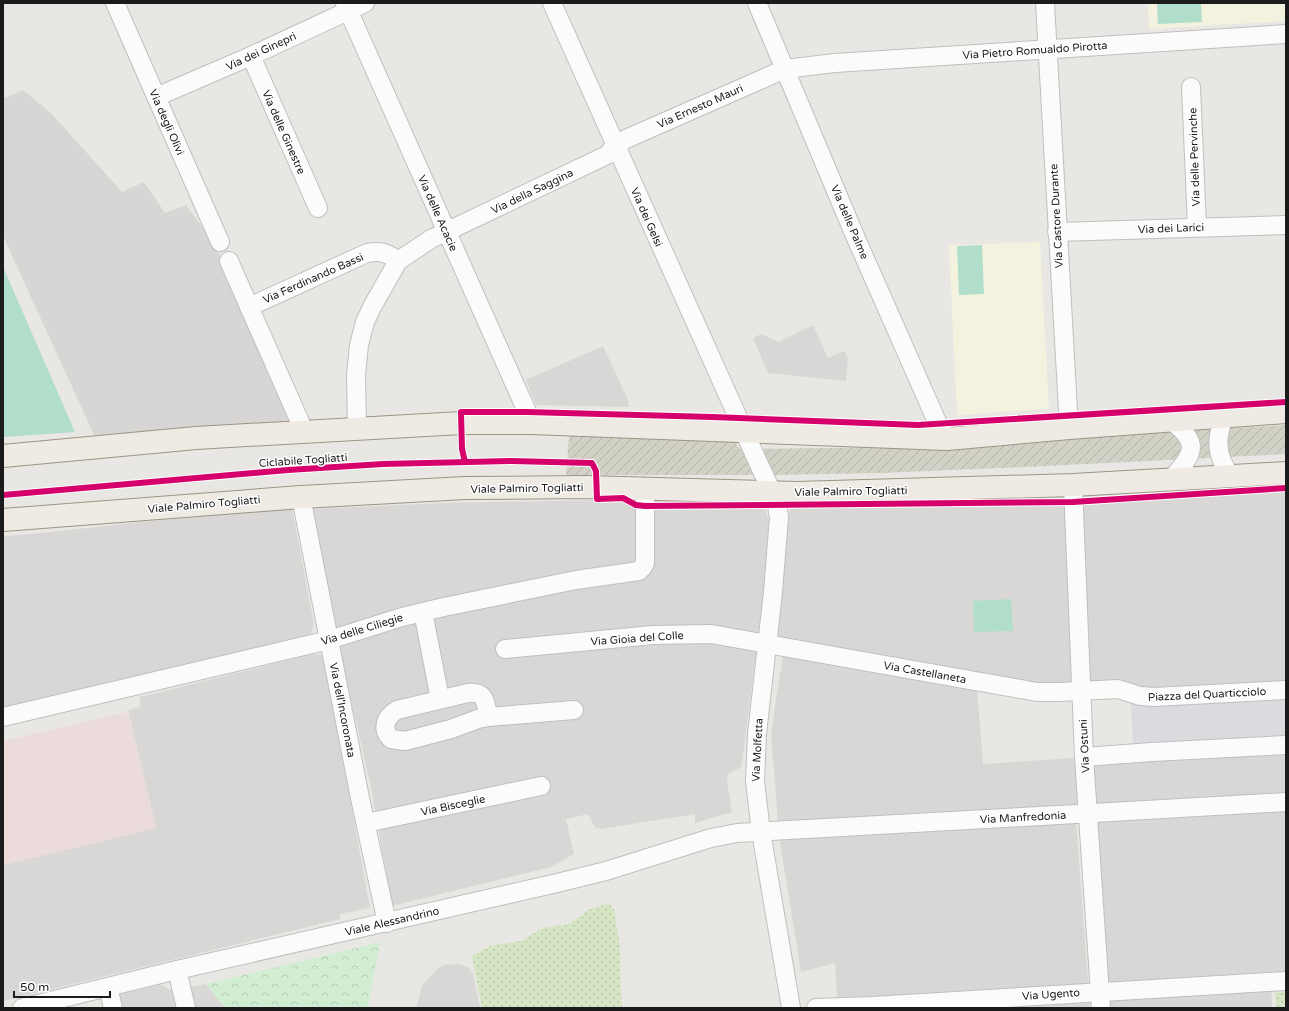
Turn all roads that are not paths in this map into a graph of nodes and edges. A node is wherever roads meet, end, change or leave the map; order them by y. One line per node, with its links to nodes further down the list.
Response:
1 (115, 3): 12 (street, Via degli Olivi)
2 (365, 3): 6 (street, Via dei Ginepri)
3 (552, 3): 13 (street, Via dei Gelsi)
4 (757, 3): 10 (street, Via delle Palme)
5 (1045, 3): 8 (street, Via Castore Durante)
6 (347, 7): 9 (street, Via dei Ginepri); 17 (street, Via delle Acacie)
7 (1286, 34): 8 (street, Via Pietro Romualdo Pirotta)
8 (1047, 49): 10 (street, Via Pietro Romualdo Pirotta); 18 (street, Via Castore Durante)
9 (251, 56): 12 (street, Via dei Ginepri); 14 (street, Via delle Ginestre)
10 (785, 68): 13 (street, Via Ernesto Mauri); 31 (street, Via delle Palme)
11 (1191, 87): 16 (street, Via delle Pervinche)
12 (156, 97): 19 (street, Via degli Olivi)
13 (615, 146): 17 (street, Via della Saggina); 30 (street, Via dei Gelsi)
14 (318, 208)
15 (1286, 225): 16 (street, Via dei Larici)
16 (1197, 227): 18 (street, Via dei Larici)
17 (446, 232): 21 (street, Via della Saggina); 28 (street, Via delle Acacie)
18 (1057, 232): 29 (street, Via Castore Durante)
19 (220, 242)
20 (229, 261): 22 (street)
21 (398, 261): 22 (street, Via Ferdinando Bassi); 25 (street)
22 (249, 307): 27 (street)
23 (1286, 412): 24 (main road)
24 (1225, 416): 26 (main road); 34 (street)
25 (357, 419): 27 (main road); 28 (main road)
26 (1170, 420): 29 (main road); 35 (street)
27 (300, 423): 32 (main road)
28 (532, 423): 30 (main road)
29 (1069, 428): 31 (main road)
30 (743, 430): 31 (main road); 38 (street, Via Molfetta)
31 (946, 439)
32 (3, 456)
33 (1286, 473): 34 (main road, Viale Palmiro Togliatti)
34 (1230, 475): 35 (main road, Viale Palmiro Togliatti)
35 (1172, 478): 36 (main road, Viale Palmiro Togliatti)
36 (1073, 485): 38 (main road, Viale Palmiro Togliatti); 45 (street, Via Ostuni)
37 (645, 488): 38 (main road, Viale Palmiro Togliatti); 39 (main road, Viale Palmiro Togliatti); 41 (street, Via delle Ciliegie)
38 (772, 492): 43 (street, Via Molfetta)
39 (301, 497): 40 (main road, Viale Palmiro Togliatti); 42 (street, Via dell'Incoronata)
40 (3, 520)
41 (423, 612): 42 (street, Via delle Ciliegie); 47 (street)
42 (329, 640): 49 (street, Via delle Ciliegie); 56 (street, Via dell'Incoronata)
43 (768, 645): 44 (street, Via Gioia del Colle); 45 (street, Via Castellaneta); 57 (street, Via Molfetta)
44 (505, 649)
45 (1082, 690): 46 (street, Piazza del Quarticciolo); 52 (street, Via Ostuni)
46 (1286, 690)
47 (440, 698): 50 (street); 50 (street)
48 (574, 710): 50 (street)
49 (3, 718)
50 (488, 718)
51 (1286, 745): 52 (street)
52 (1084, 757): 55 (street, Via Ostuni)
53 (541, 786): 56 (street, Via Bisceglie)
54 (1286, 802): 55 (street, Via Manfredonia)
55 (1088, 814): 57 (street, Via Manfredonia); 62 (street, Via Ostuni)
56 (366, 823): 58 (street, Via dell'Incoronata)
57 (761, 832): 58 (street, Viale Alessandrino); 66 (street, Via Molfetta)
58 (386, 923): 59 (street, Viale Alessandrino)
59 (177, 970): 61 (street, Viale Alessandrino); 65 (street)
60 (1286, 981): 62 (street, Via Ugento)
61 (108, 987): 63 (street, Viale Alessandrino); 64 (street)
62 (1101, 1000): 67 (street, Via Ugento)
63 (22, 1008)
64 (113, 1008)
65 (186, 1008)
66 (791, 1008)
67 (816, 1008)

